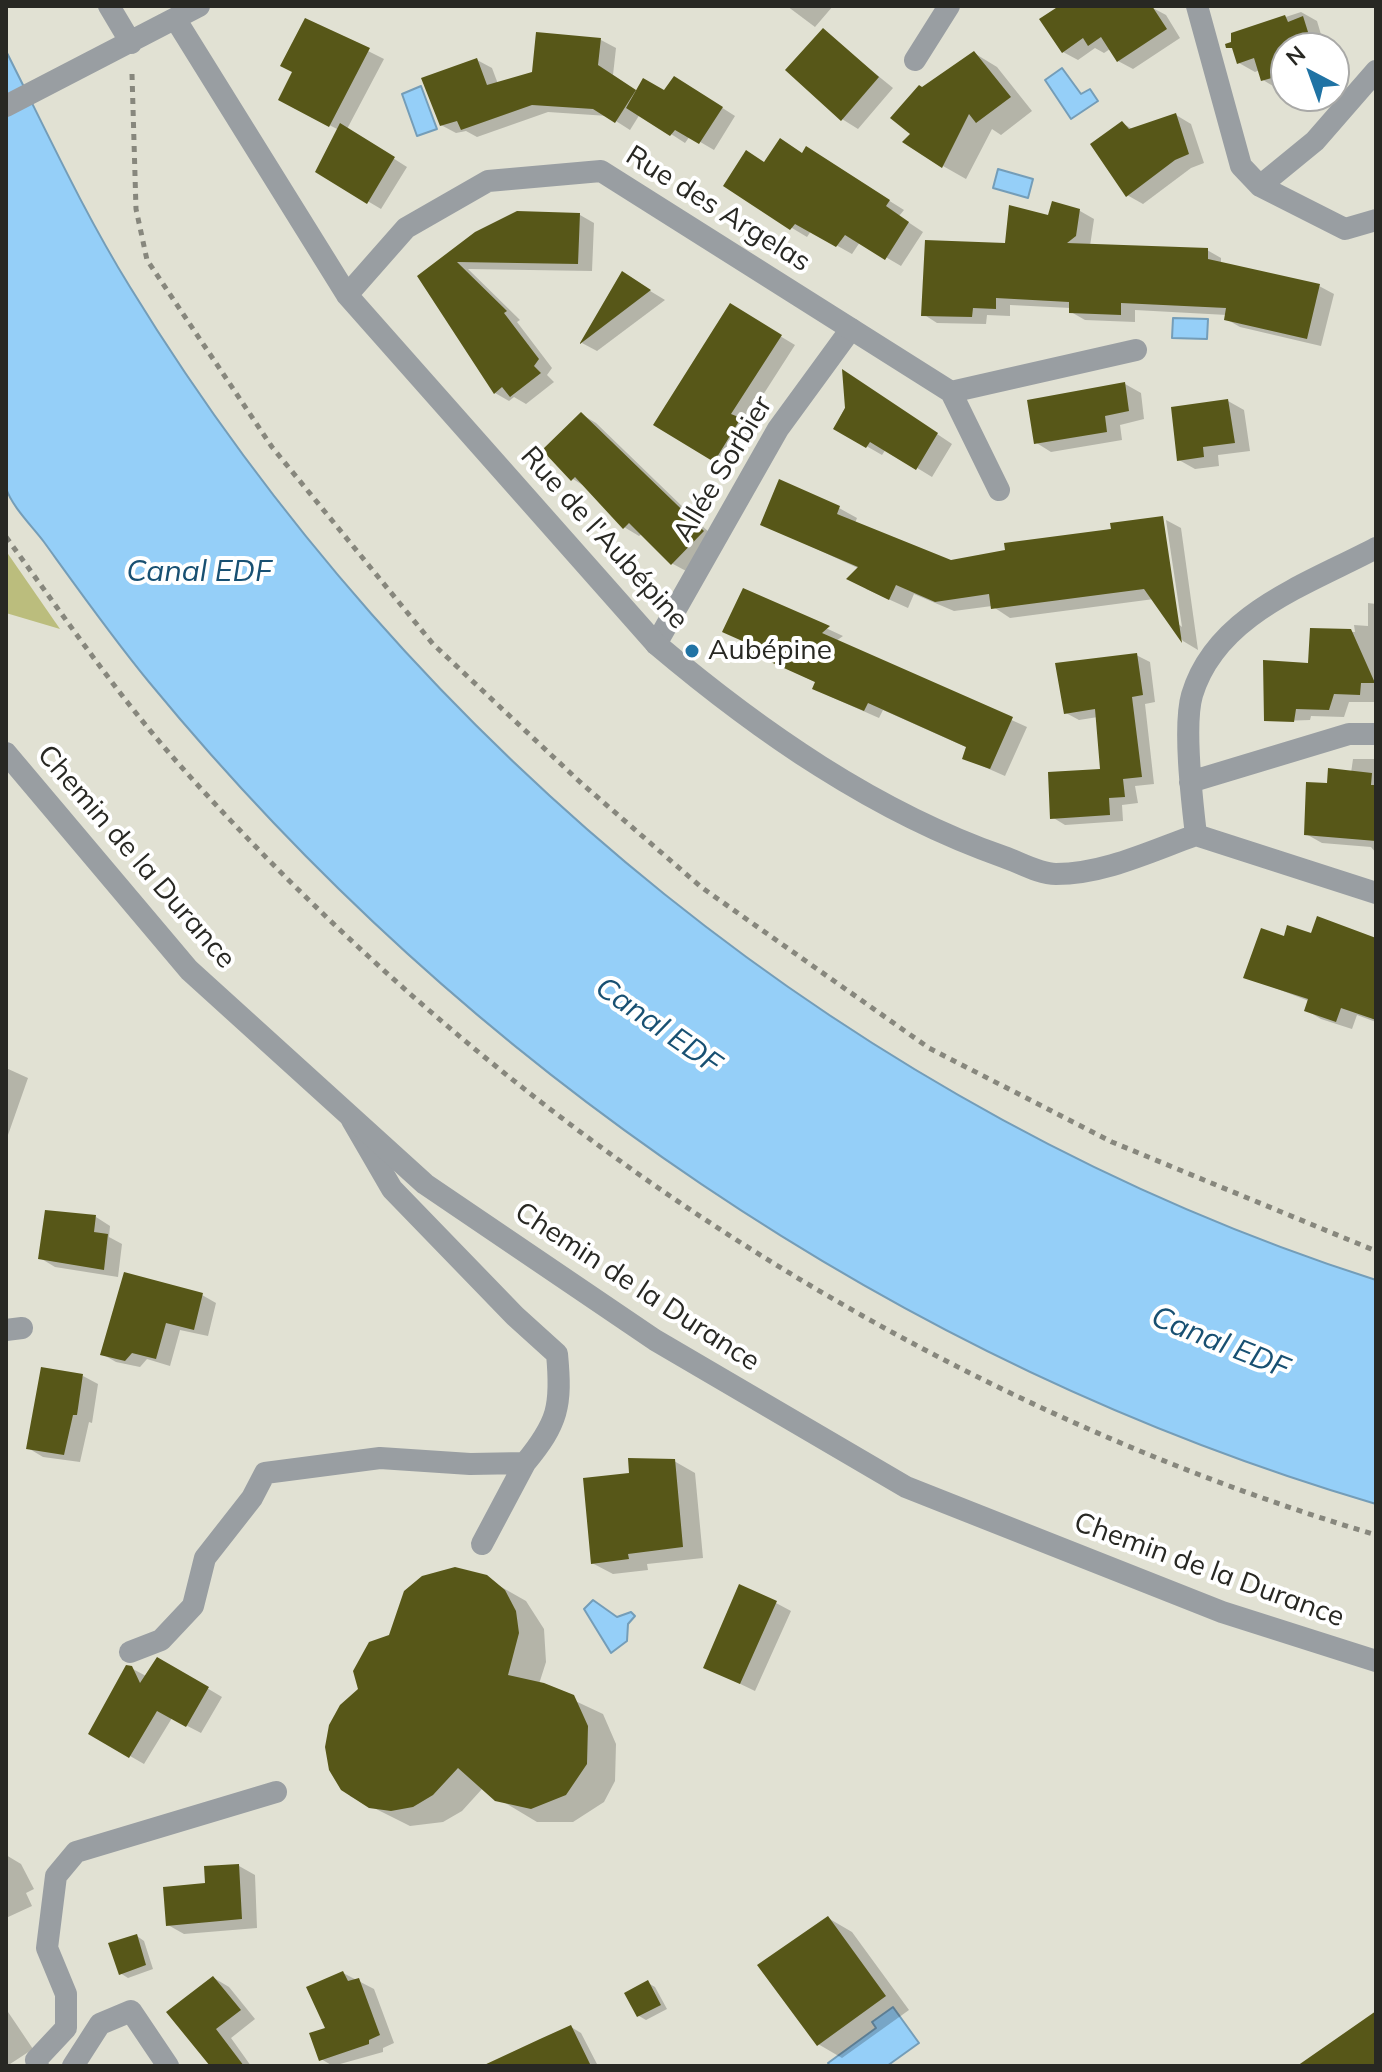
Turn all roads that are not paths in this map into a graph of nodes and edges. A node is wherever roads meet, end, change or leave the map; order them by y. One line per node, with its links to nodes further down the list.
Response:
1 (109, 6): 6 (street)
2 (199, 6): 5 (street)
3 (949, 6): 7 (street)
4 (1197, 6): 10 (street)
5 (176, 20): 6 (street); 12 (street, Rue de l'Aubépine)
6 (131, 43): 9 (street)
7 (915, 60)
8 (1376, 71): 10 (street)
9 (6, 106)
10 (1260, 186): 11 (street)
11 (1376, 220)
12 (347, 295): 13 (street, Rue des Argelas); 18 (street, Rue de l'Aubépine)
13 (851, 329): 15 (street, Rue des Argelas); 18 (street, Allée Sorbier)
14 (1136, 350): 15 (street)
15 (951, 392): 16 (street)
16 (999, 490)
17 (1376, 548): 21 (street)
18 (656, 644): 22 (street, Rue de l'Aubépine)
19 (1376, 734): 21 (street)
20 (6, 753): 24 (street, Chemin de la Durance)
21 (1190, 782): 22 (street)
22 (1196, 835): 23 (street)
23 (1376, 893)
24 (349, 1116): 25 (street); 28 (street, Chemin de la Durance)
25 (525, 1463): 26 (street); 27 (street)
26 (482, 1544)
27 (130, 1652)
28 (1376, 1661)
29 (276, 1792): 30 (street)
30 (38, 2066)
31 (73, 2066): 32 (street)
32 (168, 2066)

